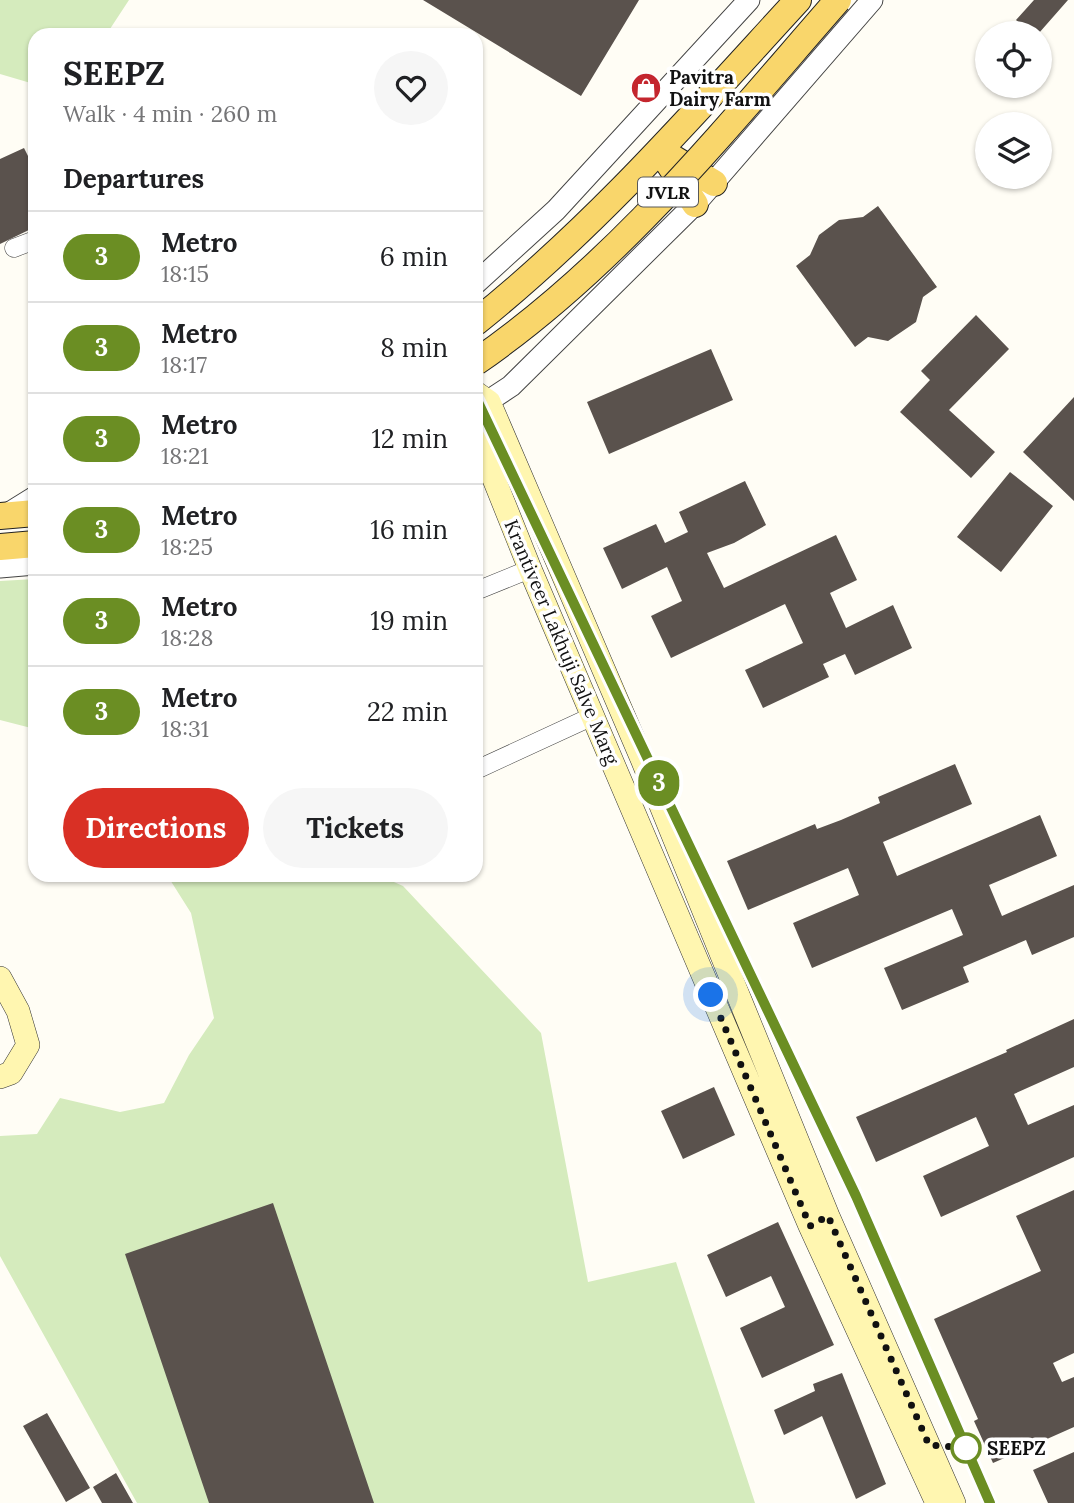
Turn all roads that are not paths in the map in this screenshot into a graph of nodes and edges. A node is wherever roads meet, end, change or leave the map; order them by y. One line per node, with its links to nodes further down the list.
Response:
1 (749, 0): 10 (street)
2 (798, 0): 5 (main road, JVLR)
3 (838, 0): 12 (main road, JVLR, bridge)
4 (872, 0): 6 (street)
5 (660, 150): 6 (main road); 7 (main road); 11 (main road, JVLR)
6 (714, 183): 7 (street)
7 (695, 204): 13 (street)
8 (28, 243): 9 (street)
9 (13, 248)
10 (483, 277)
11 (483, 316)
12 (483, 356)
13 (483, 400)
14 (483, 408): 29 (main road, Krantiveer Lakhuji Salve Marg)
15 (483, 452): 23 (main road, Krantiveer Lakhuji Salve Marg)
16 (28, 501): 18 (street)
17 (28, 514): 18 (main road)
18 (3, 516)
19 (28, 545): 20 (main road)
20 (0, 547)
21 (28, 564): 22 (street)
22 (0, 566)
23 (530, 569): 24 (street); 25 (main road, Krantiveer Lakhuji Salve Marg)
24 (483, 588)
25 (593, 716): 26 (street); 29 (main road, Krantiveer Lakhuji Salve Marg)
26 (483, 767)
27 (0, 978): 28 (main road)
28 (0, 1077)
29 (819, 1221): 30 (main road, Krantiveer Lakhuji Salve Marg); 31 (main road, Krantiveer Lakhuji Salve Marg)
30 (937, 1503)
31 (954, 1503)

